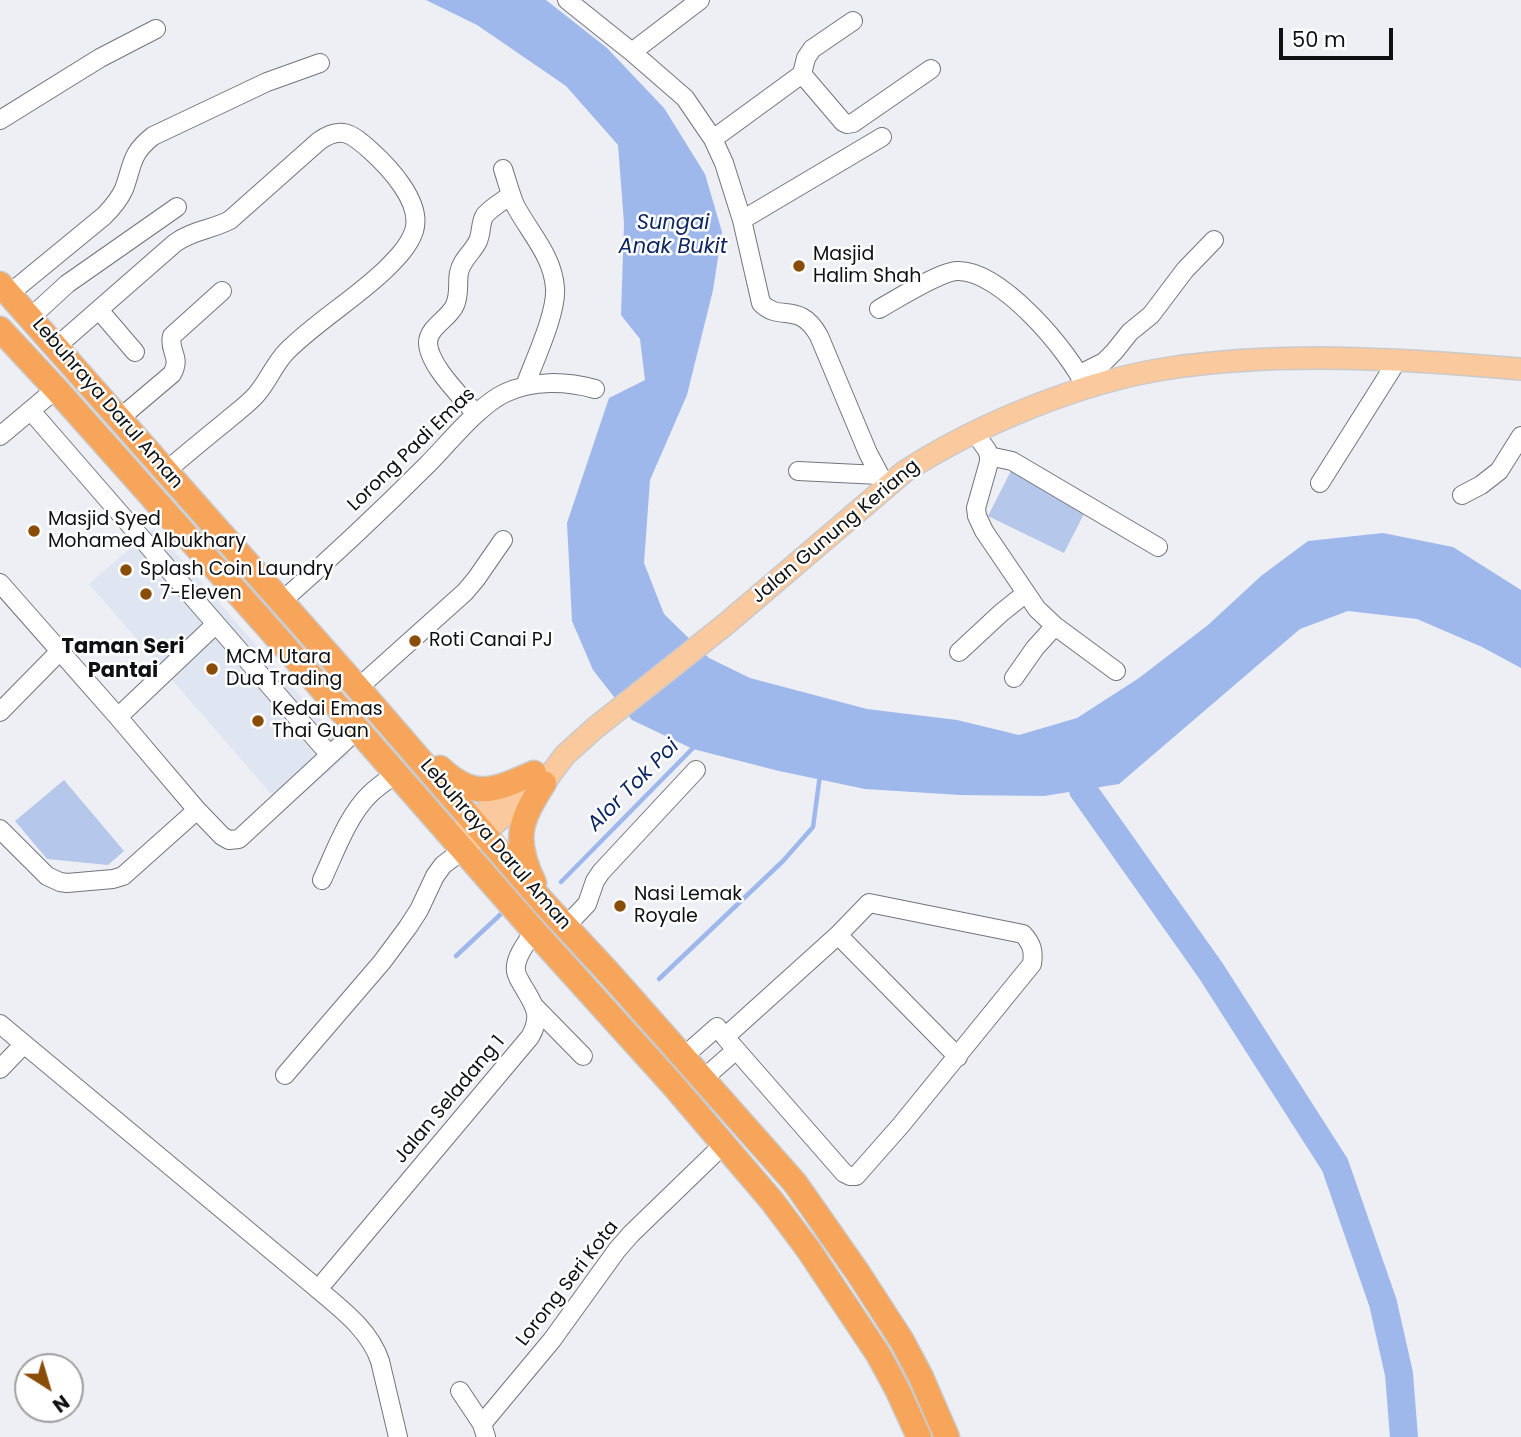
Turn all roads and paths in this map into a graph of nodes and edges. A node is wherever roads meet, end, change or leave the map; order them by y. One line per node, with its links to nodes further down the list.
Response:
1 (567, 0): 5 (street)
2 (700, 0): 5 (street)
3 (853, 21): 8 (street)
4 (156, 29): 9 (street)
5 (632, 52): 11 (street)
6 (320, 64): 17 (street)
7 (931, 69): 8 (street)
8 (802, 74): 11 (street)
9 (0, 120)
10 (882, 137): 15 (street)
11 (713, 139): 15 (street)
12 (503, 169): 13 (street)
13 (511, 195): 28 (street); 32 (street)
14 (177, 207): 21 (street)
15 (742, 220): 40 (street)
16 (1214, 240): 27 (street)
17 (4, 289): 21 (highway, Lebuhraya Darul Aman)
18 (222, 291): 33 (street)
19 (879, 309): 27 (street)
20 (99, 310): 23 (street); 24 (street); 38 (street)
21 (30, 318): 23 (highway, Lebuhraya Darul Aman)
22 (0, 329): 29 (highway, Lebuhraya Darul Aman)
23 (56, 347): 33 (highway, Lebuhraya Darul Aman)
24 (135, 352)
25 (1397, 361): 26 (main road, Jalan Gunung Keriang); 27 (main road, Jalan Gunung Keriang); 41 (street)
26 (1521, 369)
27 (1083, 381): 34 (main road, Jalan Gunung Keriang)
28 (525, 386): 30 (street, Lorong Padi Emas); 32 (street, Lorong Padi Emas)
29 (57, 389): 31 (street); 57 (highway, Lebuhraya Darul Aman)
30 (595, 389)
31 (31, 411): 35 (street); 48 (street)
32 (476, 414): 47 (street, Lorong Padi Emas)
33 (120, 418): 38 (highway, Lebuhraya Darul Aman)
34 (974, 432): 37 (street); 40 (main road, Jalan Gunung Keriang)
35 (0, 436)
36 (1521, 436): 42 (street)
37 (989, 456): 44 (street); 46 (street)
38 (166, 471): 47 (highway, Lebuhraya Darul Aman)
39 (798, 471): 40 (street)
40 (883, 481): 62 (main road, Jalan Gunung Keriang)
41 (1320, 484)
42 (1462, 495)
43 (503, 540): 54 (street)
44 (1158, 548)
45 (0, 583): 50 (street)
46 (1026, 593): 49 (street); 51 (street)
47 (281, 602): 54 (highway, Lebuhraya Darul Aman)
48 (216, 624): 56 (street); 59 (street)
49 (1055, 626): 52 (street); 53 (street)
50 (60, 651): 55 (street); 56 (street)
51 (960, 652)
52 (1116, 671)
53 (1014, 678)
54 (358, 688): 58 (highway, Lebuhraya Darul Aman)
55 (0, 712)
56 (118, 716): 63 (street)
57 (358, 729): 59 (street); 61 (highway, Lebuhraya Darul Aman)
58 (403, 740): 62 (highway); 64 (highway, Lebuhraya Darul Aman)
59 (329, 754): 63 (street)
60 (696, 770): 69 (street)
61 (396, 773): 66 (highway, Lebuhraya Darul Aman); 67 (street)
62 (539, 778): 64 (main road, Jalan Gunung Keriang); 68 (highway)
63 (197, 810): 65 (street)
64 (478, 827): 66 (main road, Jalan Gunung Keriang); 68 (highway, Lebuhraya Darul Aman)
65 (0, 829)
66 (458, 844): 70 (highway, Lebuhraya Darul Aman); 80 (street)
67 (322, 880)
68 (543, 902): 69 (highway, Lebuhraya Darul Aman)
69 (566, 926): 77 (highway, Lebuhraya Darul Aman)
70 (534, 931): 72 (street); 82 (highway, Lebuhraya Darul Aman)
71 (838, 935): 74 (street); 78 (street); 78 (street)
72 (535, 1007): 76 (street); 83 (street, Jalan Seladang 1)
73 (0, 1024): 75 (street)
74 (726, 1038): 77 (street); 78 (street); 81 (street)
75 (24, 1044): 79 (street); 87 (street)
76 (583, 1056)
77 (683, 1057): 81 (highway, Lebuhraya Darul Aman)
78 (958, 1057)
79 (0, 1069)
80 (285, 1075)
81 (703, 1079): 88 (highway, Lebuhraya Darul Aman)
82 (723, 1145): 85 (street, Lorong Seri Kota); 86 (highway, Lebuhraya Darul Aman)
83 (325, 1281)
84 (460, 1391): 85 (street)
85 (484, 1431)
86 (915, 1435)
87 (398, 1437)
88 (947, 1437)

